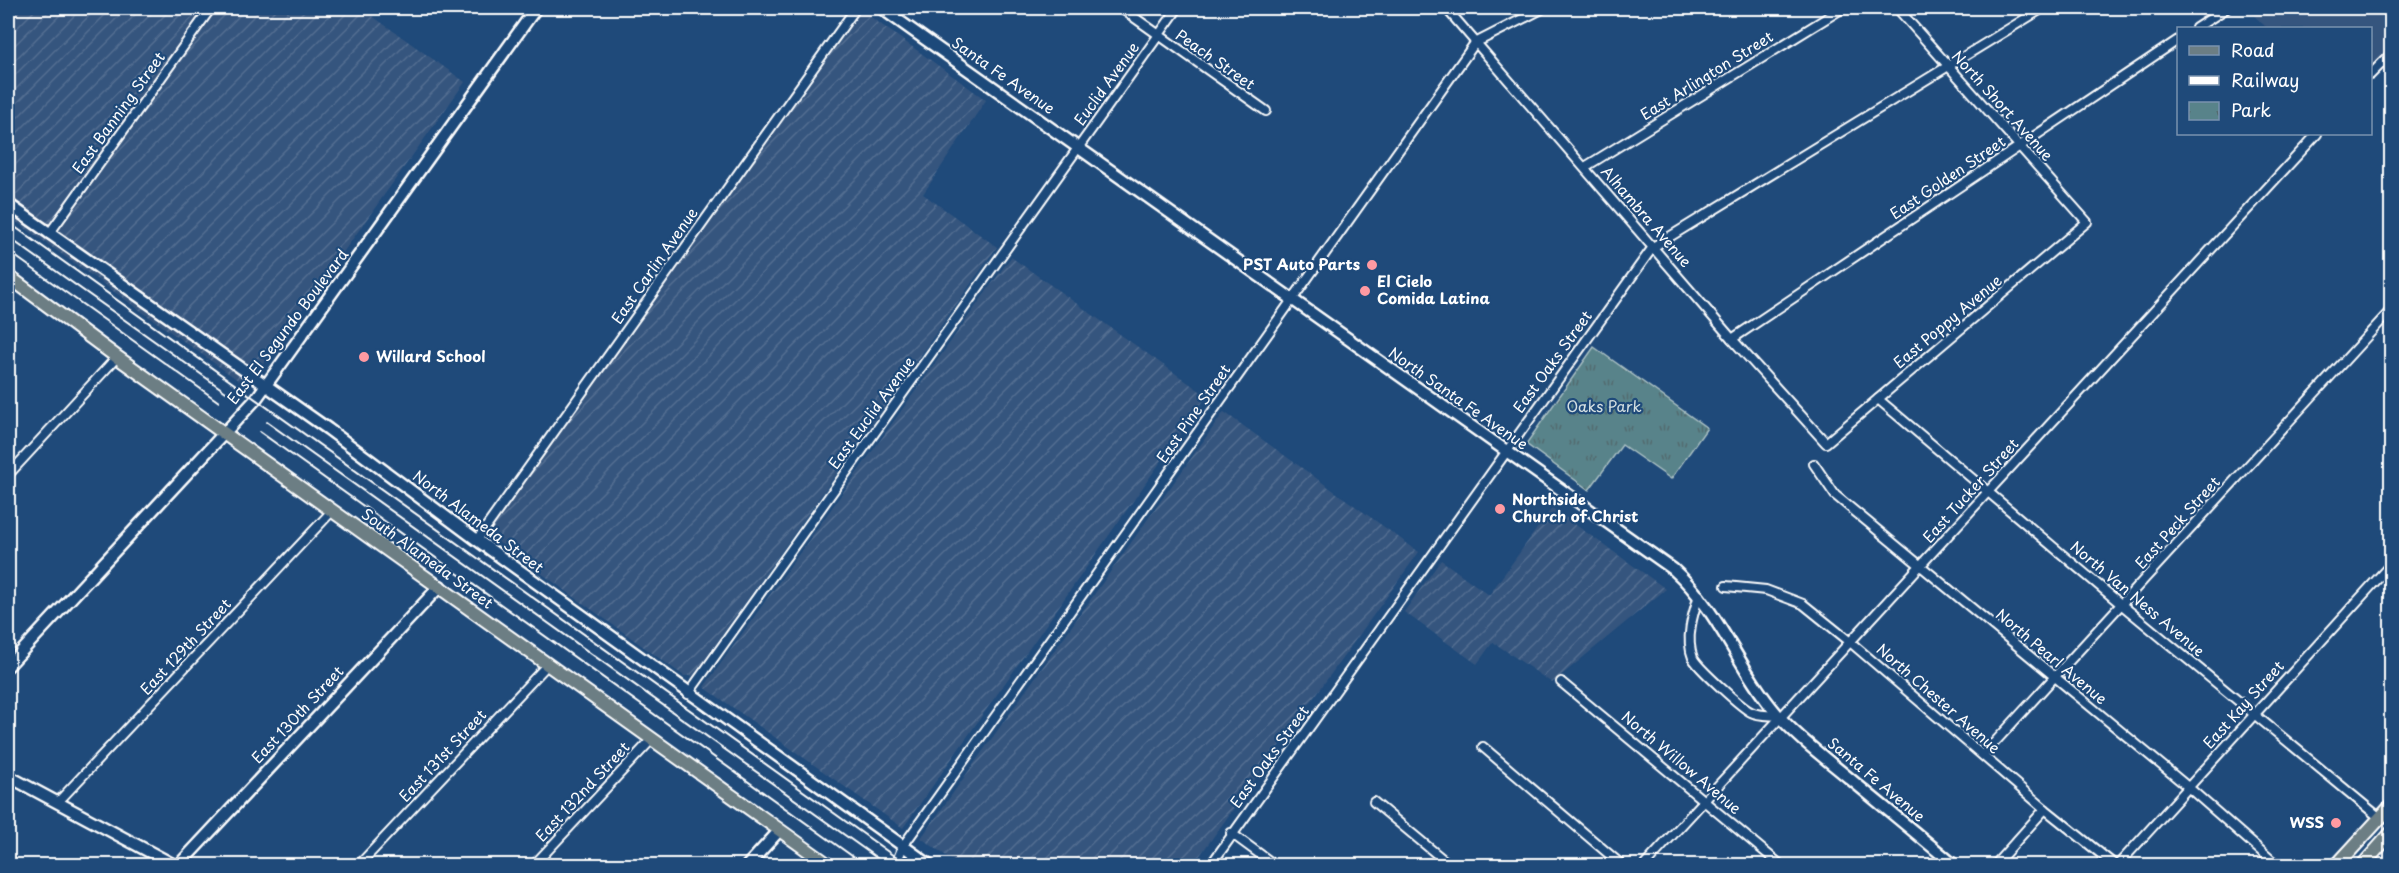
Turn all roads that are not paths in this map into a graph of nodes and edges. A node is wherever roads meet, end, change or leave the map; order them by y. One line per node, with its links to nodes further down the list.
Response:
1 (211, 8): 27 (street, East Banning Street)
2 (536, 8): 34 (street, East El Segundo Boulevard)
3 (856, 8): 43 (street, East Carlin Avenue)
4 (881, 8): 23 (street, Santa Fe Avenue)
5 (1121, 8): 14 (street, Peach Street)
6 (1178, 8): 14 (street, Euclid Avenue)
7 (1446, 8): 16 (street, Alhambra Avenue)
8 (1544, 8): 16 (street, East Pine Street)
9 (1843, 8): 24 (street, East Arlington Street)
10 (1897, 8): 18 (street, North Short Avenue)
11 (2043, 8): 18 (street, East Oaks Street)
12 (2228, 8): 13 (street)
13 (2198, 27)
14 (1158, 35): 20 (street, Peach Street); 23 (street, Euclid Avenue)
15 (2177, 41): 22 (street, East Golden Street)
16 (1475, 43): 24 (street, Alhambra Avenue); 30 (street, East Pine Street)
17 (2391, 53): 19 (street)
18 (1948, 67): 22 (street, North Short Avenue); 28 (street, East Oaks Street)
19 (2372, 73)
20 (1266, 111)
21 (2316, 135): 41 (street, East Tucker Street)
22 (2020, 146): 26 (street, North Short Avenue); 32 (street, East Golden Street)
23 (1078, 148): 30 (street, North Santa Fe Avenue); 55 (street, East Euclid Avenue)
24 (1585, 167): 28 (street, Alhambra Avenue)
25 (8, 204): 27 (street, North Alameda Street)
26 (2087, 222): 35 (street, East Poppy Avenue)
27 (49, 234): 34 (street, North Alameda Street)
28 (1653, 247): 32 (street, Alhambra Avenue); 38 (street, East Oaks Street)
29 (8, 278): 33 (main road, South Alameda Street)
30 (1292, 299): 38 (street, North Santa Fe Avenue); 72 (street, East Pine Street)
31 (2391, 309): 49 (street, East Peck Street)
32 (1732, 339): 37 (street, Alhambra Avenue)
33 (117, 357): 36 (main road, South Alameda Street); 40 (street)
34 (267, 386): 36 (street, East El Segundo Boulevard); 43 (street, North Alameda Street)
35 (1878, 399): 37 (street, East Poppy Avenue); 41 (street, North Van Ness Avenue)
36 (225, 433): 42 (main road, South Alameda Street); 52 (street, East El Segundo Boulevard)
37 (1826, 443)
38 (1505, 451): 48 (street, North Santa Fe Avenue); 70 (street, East Oaks Street)
39 (1814, 464): 45 (street, North Pearl Avenue)
40 (8, 475)
41 (1988, 491): 45 (street, East Tucker Street); 49 (street, North Van Ness Avenue)
42 (333, 510): 46 (main road, South Alameda Street); 64 (street, East 129th Street)
43 (477, 540): 55 (street, North Alameda Street)
44 (2391, 563): 56 (street, East Kay Street)
45 (1920, 567): 50 (street, East Tucker Street); 53 (street, North Pearl Avenue)
46 (440, 586): 51 (main road, South Alameda Street); 73 (street, East 130th Street)
47 (1726, 586): 50 (street, North Chester Avenue)
48 (1699, 595): 57 (street, North Santa Fe Avenue); 57 (street)
49 (2122, 605): 53 (street, East Peck Street); 56 (street, North Van Ness Avenue)
50 (1850, 641): 57 (street, East Tucker Street); 60 (street, North Chester Avenue)
51 (549, 664): 58 (main road, South Alameda Street); 74 (street, East 131st Street)
52 (8, 666)
53 (2054, 678): 60 (street, East Peck Street); 62 (street, North Pearl Avenue)
54 (1561, 682): 63 (street, North Willow Avenue)
55 (688, 693): 72 (street, North Alameda Street)
56 (2254, 713): 62 (street, East Kay Street); 68 (street, North Van Ness Avenue)
57 (1779, 716): 63 (street, East Tucker Street); 86 (street, Santa Fe Avenue)
58 (653, 738): 69 (main road, South Alameda Street); 75 (street, East 132nd Street)
59 (1483, 747): 83 (street)
60 (1983, 755): 67 (street, North Chester Avenue)
61 (8, 776): 64 (street)
62 (2188, 787): 88 (street, East Kay Street); 89 (street, North Pearl Avenue)
63 (1705, 800): 84 (street, East Tucker Street); 85 (street, North Willow Avenue)
64 (58, 802): 73 (street)
65 (1374, 802): 82 (street)
66 (2391, 805): 68 (main road)
67 (2045, 809): 87 (street); 88 (street, North Chester Avenue)
68 (2380, 818): 90 (main road)
69 (779, 831): 76 (street); 77 (main road, South Alameda Street)
70 (1232, 833): 80 (street, East Oaks Street); 81 (street)
71 (2389, 841): 91 (main road)
72 (903, 846): 78 (street, East Pine Street); 79 (street, North Alameda Street)
73 (177, 866)
74 (358, 866)
75 (533, 866)
76 (747, 866)
77 (830, 866)
78 (895, 866)
79 (931, 866)
80 (1210, 866)
81 (1276, 866)
82 (1451, 866)
83 (1623, 866)
84 (1644, 866)
85 (1782, 866)
86 (1955, 866)
87 (1994, 866)
88 (2116, 866)
89 (2278, 866)
90 (2336, 866)
91 (2361, 866)

